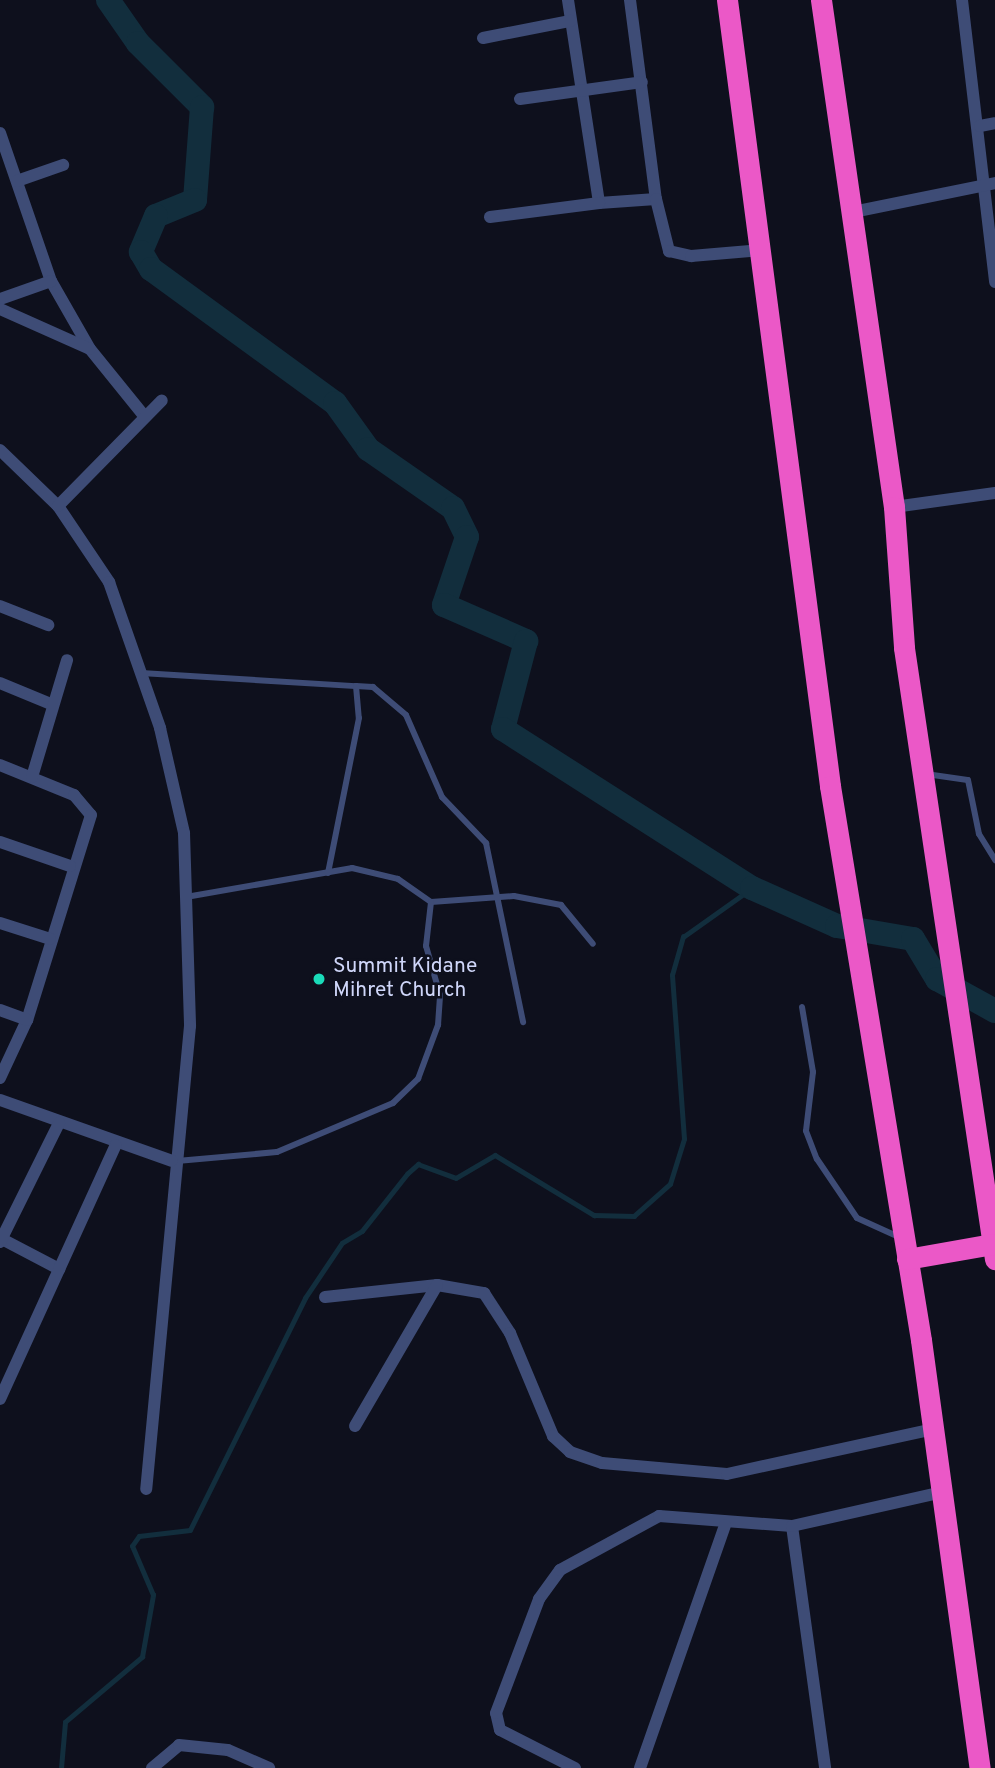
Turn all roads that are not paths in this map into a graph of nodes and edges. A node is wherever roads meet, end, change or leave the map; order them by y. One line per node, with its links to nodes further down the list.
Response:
1 (568, 0): 6 (street)
2 (630, 0): 8 (street)
3 (727, 0): 21 (highway)
4 (821, 0): 19 (highway)
5 (962, 0): 12 (street)
6 (570, 21): 7 (street); 9 (street)
7 (483, 38)
8 (642, 82): 9 (street); 17 (street)
9 (583, 90): 10 (street); 18 (street)
10 (520, 99)
11 (995, 123): 12 (street)
12 (980, 126): 16 (street)
13 (0, 133): 15 (street)
14 (62, 165): 15 (street)
15 (17, 181): 23 (street)
16 (989, 184): 19 (street); 22 (street)
17 (656, 198): 18 (street); 21 (street)
18 (599, 203): 20 (street)
19 (853, 212): 33 (highway)
20 (490, 218)
21 (762, 250): 64 (highway)
22 (993, 254): 24 (street)
23 (51, 281): 25 (street); 27 (street)
24 (995, 282)
25 (0, 299)
26 (0, 309): 27 (street)
27 (90, 349): 29 (street)
28 (162, 400): 29 (street)
29 (145, 417): 32 (street)
30 (0, 450): 32 (street)
31 (995, 493): 33 (street)
32 (58, 506): 37 (street)
33 (894, 507): 42 (highway)
34 (0, 606): 35 (street)
35 (48, 625)
36 (67, 660): 40 (street)
37 (141, 673): 39 (lane); 48 (street)
38 (0, 683): 40 (street)
39 (356, 686): 47 (lane); 49 (lane)
40 (53, 705): 43 (street)
41 (0, 765): 43 (street)
42 (924, 774): 45 (lane); 65 (highway)
43 (32, 777): 46 (street)
44 (0, 842): 46 (street)
45 (995, 860)
46 (71, 866): 52 (street)
47 (328, 873): 48 (lane); 50 (lane)
48 (187, 897): 62 (street)
49 (500, 899): 50 (lane); 53 (lane); 57 (lane)
50 (430, 902): 62 (lane)
51 (0, 923): 52 (street)
52 (50, 939): 56 (street)
53 (593, 944)
54 (802, 1007): 64 (lane)
55 (0, 1010): 56 (street)
56 (27, 1020): 58 (street)
57 (523, 1022)
58 (0, 1078)
59 (0, 1100): 60 (street)
60 (59, 1123): 61 (street); 63 (street)
61 (116, 1146): 62 (street); 66 (street)
62 (172, 1161): 73 (street)
63 (1, 1240): 66 (street)
64 (905, 1250): 65 (highway); 72 (highway)
65 (993, 1251)
66 (59, 1269): 69 (street)
67 (437, 1284): 68 (street); 71 (street); 72 (street)
68 (325, 1297)
69 (6, 1373): 70 (street)
70 (0, 1399)
71 (355, 1426)
72 (933, 1429): 74 (highway)
73 (146, 1489)
74 (943, 1492): 76 (street); 82 (highway)
75 (724, 1525): 76 (street); 79 (street); 80 (street)
76 (792, 1526): 81 (street)
77 (152, 1768): 78 (street)
78 (269, 1768)
79 (575, 1768)
80 (640, 1768)
81 (825, 1768)
82 (980, 1768)

